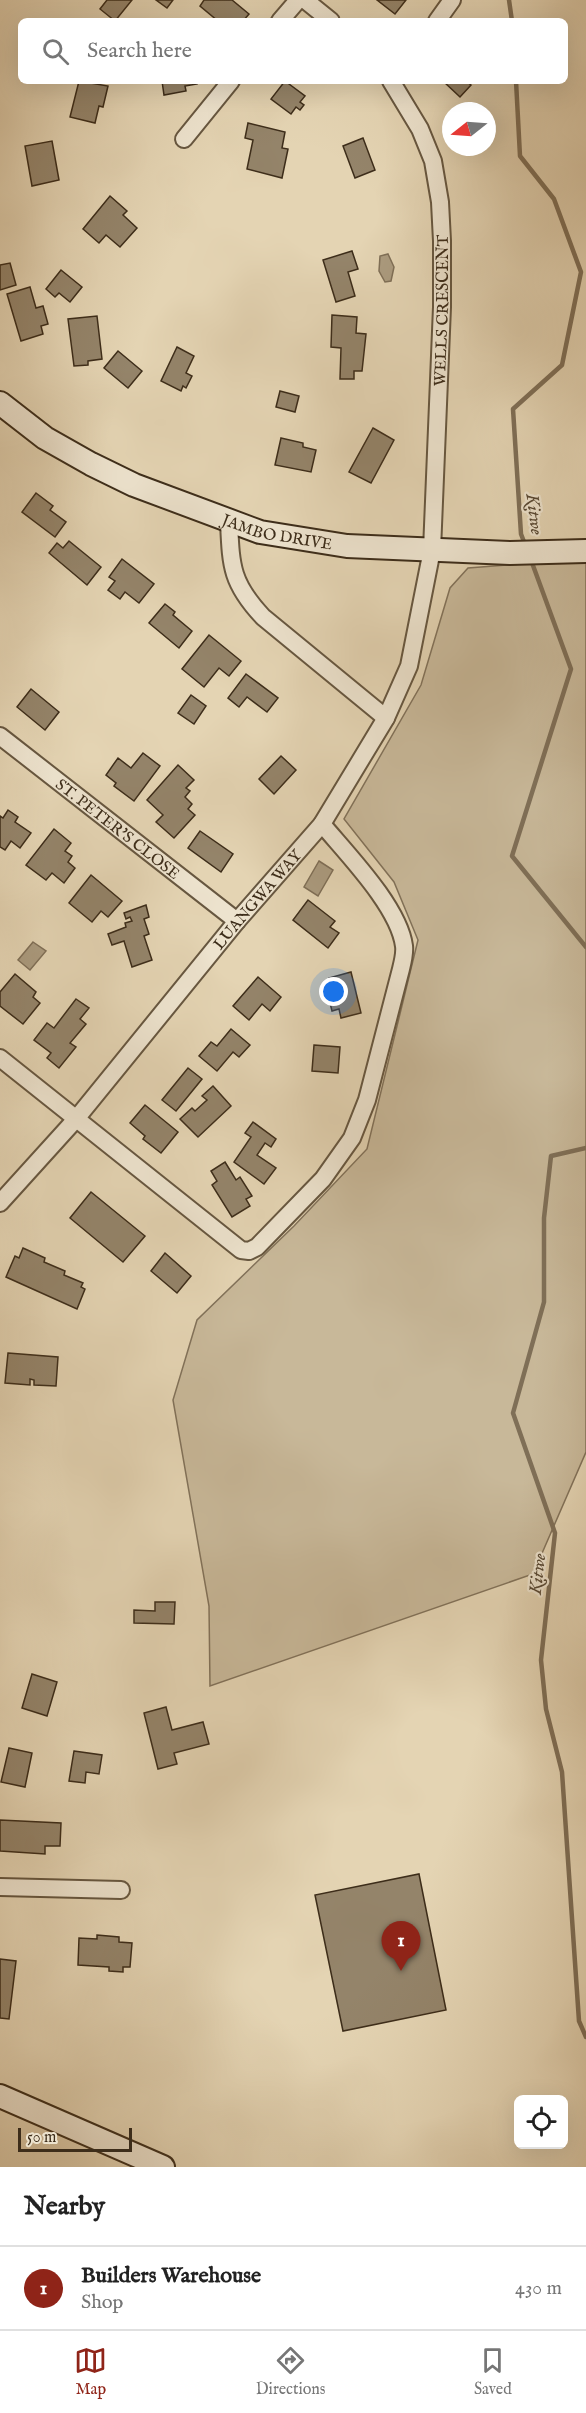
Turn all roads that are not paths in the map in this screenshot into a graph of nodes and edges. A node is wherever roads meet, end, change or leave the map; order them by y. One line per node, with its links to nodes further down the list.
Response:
1 (298, 0): 4 (street)
2 (305, 0): 5 (street)
3 (452, 0): 6 (street)
4 (283, 18)
5 (327, 18)
6 (439, 18)
7 (229, 84): 9 (street)
8 (393, 84): 12 (street, WELLS CRESCENT)
9 (184, 139)
10 (0, 403): 11 (main road, JAMBO DRIVE)
11 (229, 522): 12 (main road, JAMBO DRIVE); 14 (street)
12 (432, 550): 13 (main road, JAMBO DRIVE); 14 (street, LUANGWA WAY)
13 (578, 551)
14 (386, 718): 16 (street, LUANGWA WAY)
15 (0, 736): 17 (street, ST. PETER'S CLOSE)
16 (322, 824): 17 (street, LUANGWA WAY); 19 (street)
17 (237, 921): 19 (street, LUANGWA WAY)
18 (0, 1058): 19 (street)
19 (76, 1119): 20 (street, LUANGWA WAY)
20 (0, 1203)
21 (0, 1887): 22 (street)
22 (122, 1890)
23 (0, 2096): 24 (main road)
24 (164, 2167)

